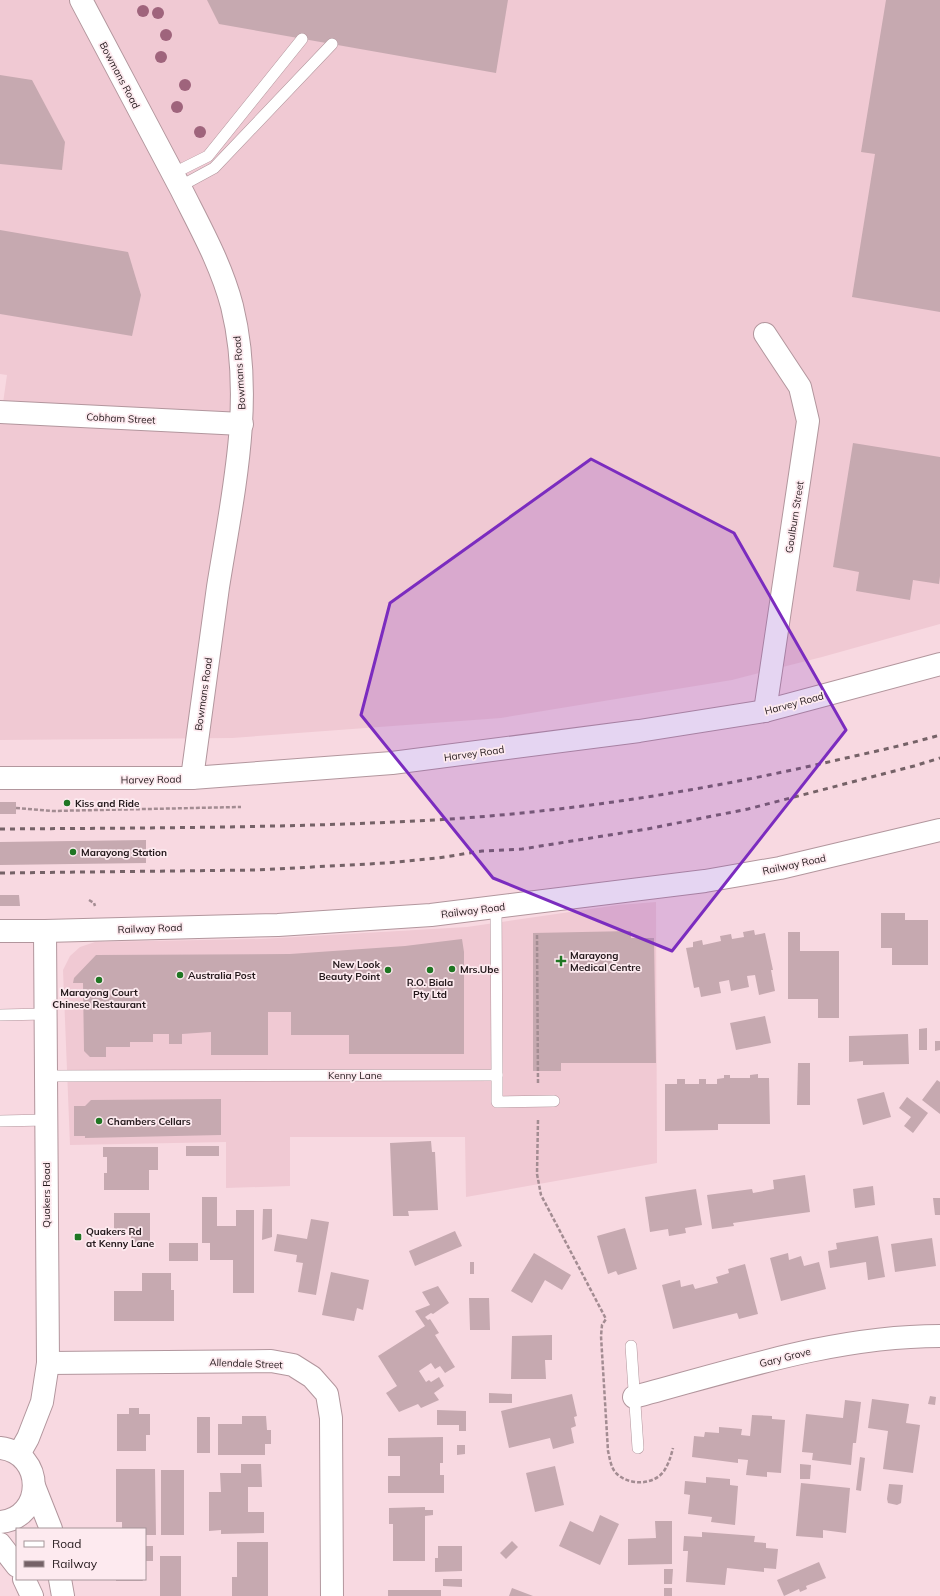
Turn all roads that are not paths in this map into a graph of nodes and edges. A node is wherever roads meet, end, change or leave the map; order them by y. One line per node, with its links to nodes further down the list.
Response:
1 (81, 0): 4 (street, Bowmans Road)
2 (302, 39): 4 (lane)
3 (332, 44): 4 (lane)
4 (176, 180): 7 (street, Bowmans Road)
5 (765, 334): 9 (street, Goulburn Street)
6 (0, 412): 7 (street, Cobham Street)
7 (242, 424): 11 (street, Bowmans Road)
8 (940, 664): 9 (street, Harvey Road)
9 (765, 711): 11 (street, Harvey Road)
10 (0, 778): 11 (street, Harvey Road)
11 (192, 778)
12 (940, 830): 13 (street, Railway Road)
13 (496, 907): 14 (street, Railway Road); 18 (lane)
14 (45, 930): 15 (street, Railway Road); 16 (street, Quakers Road)
15 (0, 931)
16 (45, 1014): 17 (lane); 19 (street, Quakers Road)
17 (0, 1015)
18 (497, 1075): 19 (lane, Kenny Lane); 20 (lane)
19 (46, 1076): 21 (street, Quakers Road)
20 (554, 1101)
21 (46, 1120): 22 (lane); 25 (street, Quakers Road)
22 (0, 1121)
23 (940, 1336): 26 (street, Gary Grove)
24 (631, 1346): 26 (lane)
25 (48, 1363): 28 (street, Quakers Road); 38 (street, Allendale Street)
26 (634, 1397): 27 (lane)
27 (638, 1448)
28 (9, 1451): 29 (street)
29 (34, 1486): 30 (street); 31 (street)
30 (0, 1522)
31 (51, 1528)
32 (0, 1544): 33 (street)
33 (16, 1565)
34 (24, 1580): 36 (street)
35 (60, 1580): 37 (street)
36 (32, 1596)
37 (62, 1596)
38 (332, 1596)

